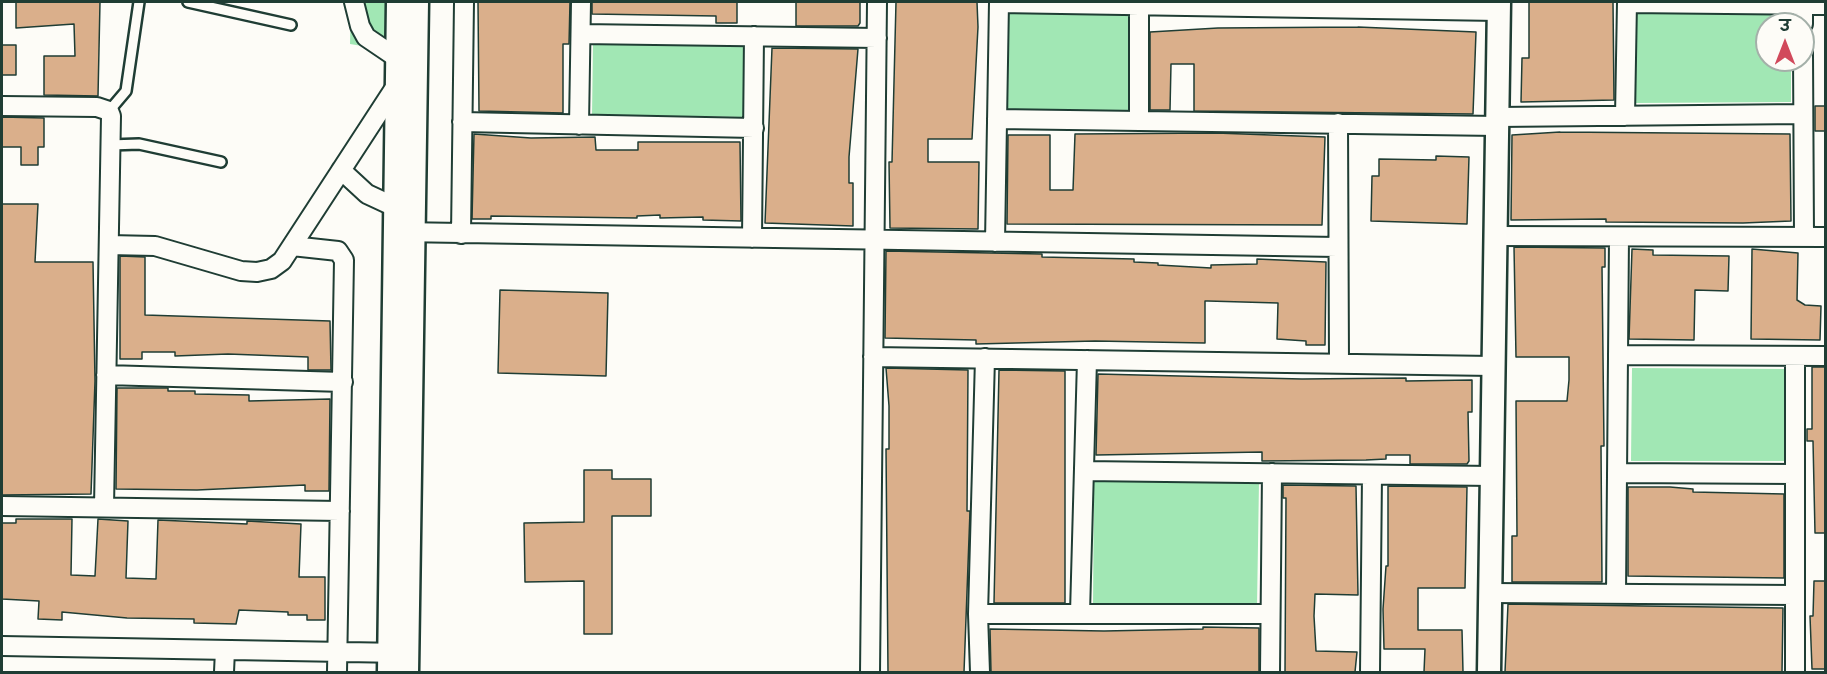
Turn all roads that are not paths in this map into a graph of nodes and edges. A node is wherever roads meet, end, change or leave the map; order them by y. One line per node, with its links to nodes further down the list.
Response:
1 (139, 2): 24 (lane)
2 (188, 2): 16 (lane)
3 (354, 2): 20 (street)
4 (398, 2): 20 (street)
5 (417, 2): 38 (street)
6 (464, 2): 30 (street)
7 (581, 2): 17 (street)
8 (877, 2): 19 (street)
9 (999, 2): 11 (street); 27 (street)
10 (1627, 2): 12 (street); 26 (street)
11 (1139, 5): 14 (street); 28 (street)
12 (1803, 5): 13 (street); 15 (street)
13 (1826, 5)
14 (1498, 6): 29 (street)
15 (1803, 12)
16 (291, 25)
17 (581, 34): 18 (street); 32 (street)
18 (754, 36): 19 (street); 33 (street)
19 (877, 38): 45 (street)
20 (397, 58): 22 (street)
21 (1803, 72): 25 (street)
22 (396, 86): 36 (street); 37 (street)
23 (2, 106): 24 (street)
24 (109, 111): 34 (street)
25 (1803, 114): 26 (street); 42 (street)
26 (1625, 116): 29 (street)
27 (997, 119): 28 (street); 46 (street)
28 (1139, 121): 31 (street)
29 (1497, 121): 31 (street); 40 (street)
30 (462, 123): 32 (street); 39 (street)
31 (1338, 123): 49 (street)
32 (579, 125): 33 (street)
33 (754, 128): 44 (street)
34 (110, 145): 35 (lane); 47 (street)
35 (221, 162)
36 (341, 170): 37 (street); 48 (street)
37 (395, 207): 38 (street)
38 (404, 233): 39 (street); 78 (street)
39 (461, 234): 44 (street)
40 (1495, 236): 41 (street); 57 (street)
41 (1619, 237): 42 (street); 50 (street)
42 (1804, 237): 43 (street)
43 (1826, 237)
44 (752, 238): 45 (street)
45 (874, 240): 46 (street); 53 (street)
46 (995, 242): 49 (street)
47 (109, 245): 48 (street); 58 (street)
48 (292, 246): 59 (street)
49 (1337, 247): 56 (street)
50 (1618, 355): 51 (street); 62 (street)
51 (1795, 356): 52 (street); 63 (street)
52 (1826, 356)
53 (873, 357): 54 (street); 81 (street)
54 (985, 358): 55 (street); 73 (street)
55 (1087, 360): 56 (street); 60 (street)
56 (1339, 363): 57 (street)
57 (1493, 366): 65 (street)
58 (106, 375): 59 (street); 67 (street)
59 (343, 381): 68 (street)
60 (1083, 471): 61 (street); 72 (street)
61 (1272, 473): 64 (street); 74 (street)
62 (1617, 473): 63 (street); 70 (street)
63 (1795, 474): 71 (street)
64 (1372, 475): 65 (street); 84 (street)
65 (1492, 476): 69 (street)
66 (2, 506): 67 (street)
67 (104, 507): 68 (street)
68 (340, 511): 77 (street)
69 (1490, 592): 70 (street); 85 (street)
70 (1616, 594): 71 (street)
71 (1795, 595): 86 (street)
72 (1080, 613): 73 (street); 74 (street)
73 (978, 614): 82 (street)
74 (1269, 614): 83 (street)
75 (2, 646): 76 (street)
76 (225, 650): 77 (street); 79 (street)
77 (337, 652): 78 (street); 80 (street)
78 (398, 663)
79 (224, 672)
80 (337, 672)
81 (870, 672)
82 (980, 672)
83 (1270, 672)
84 (1370, 672)
85 (1489, 672)
86 (1795, 672)

